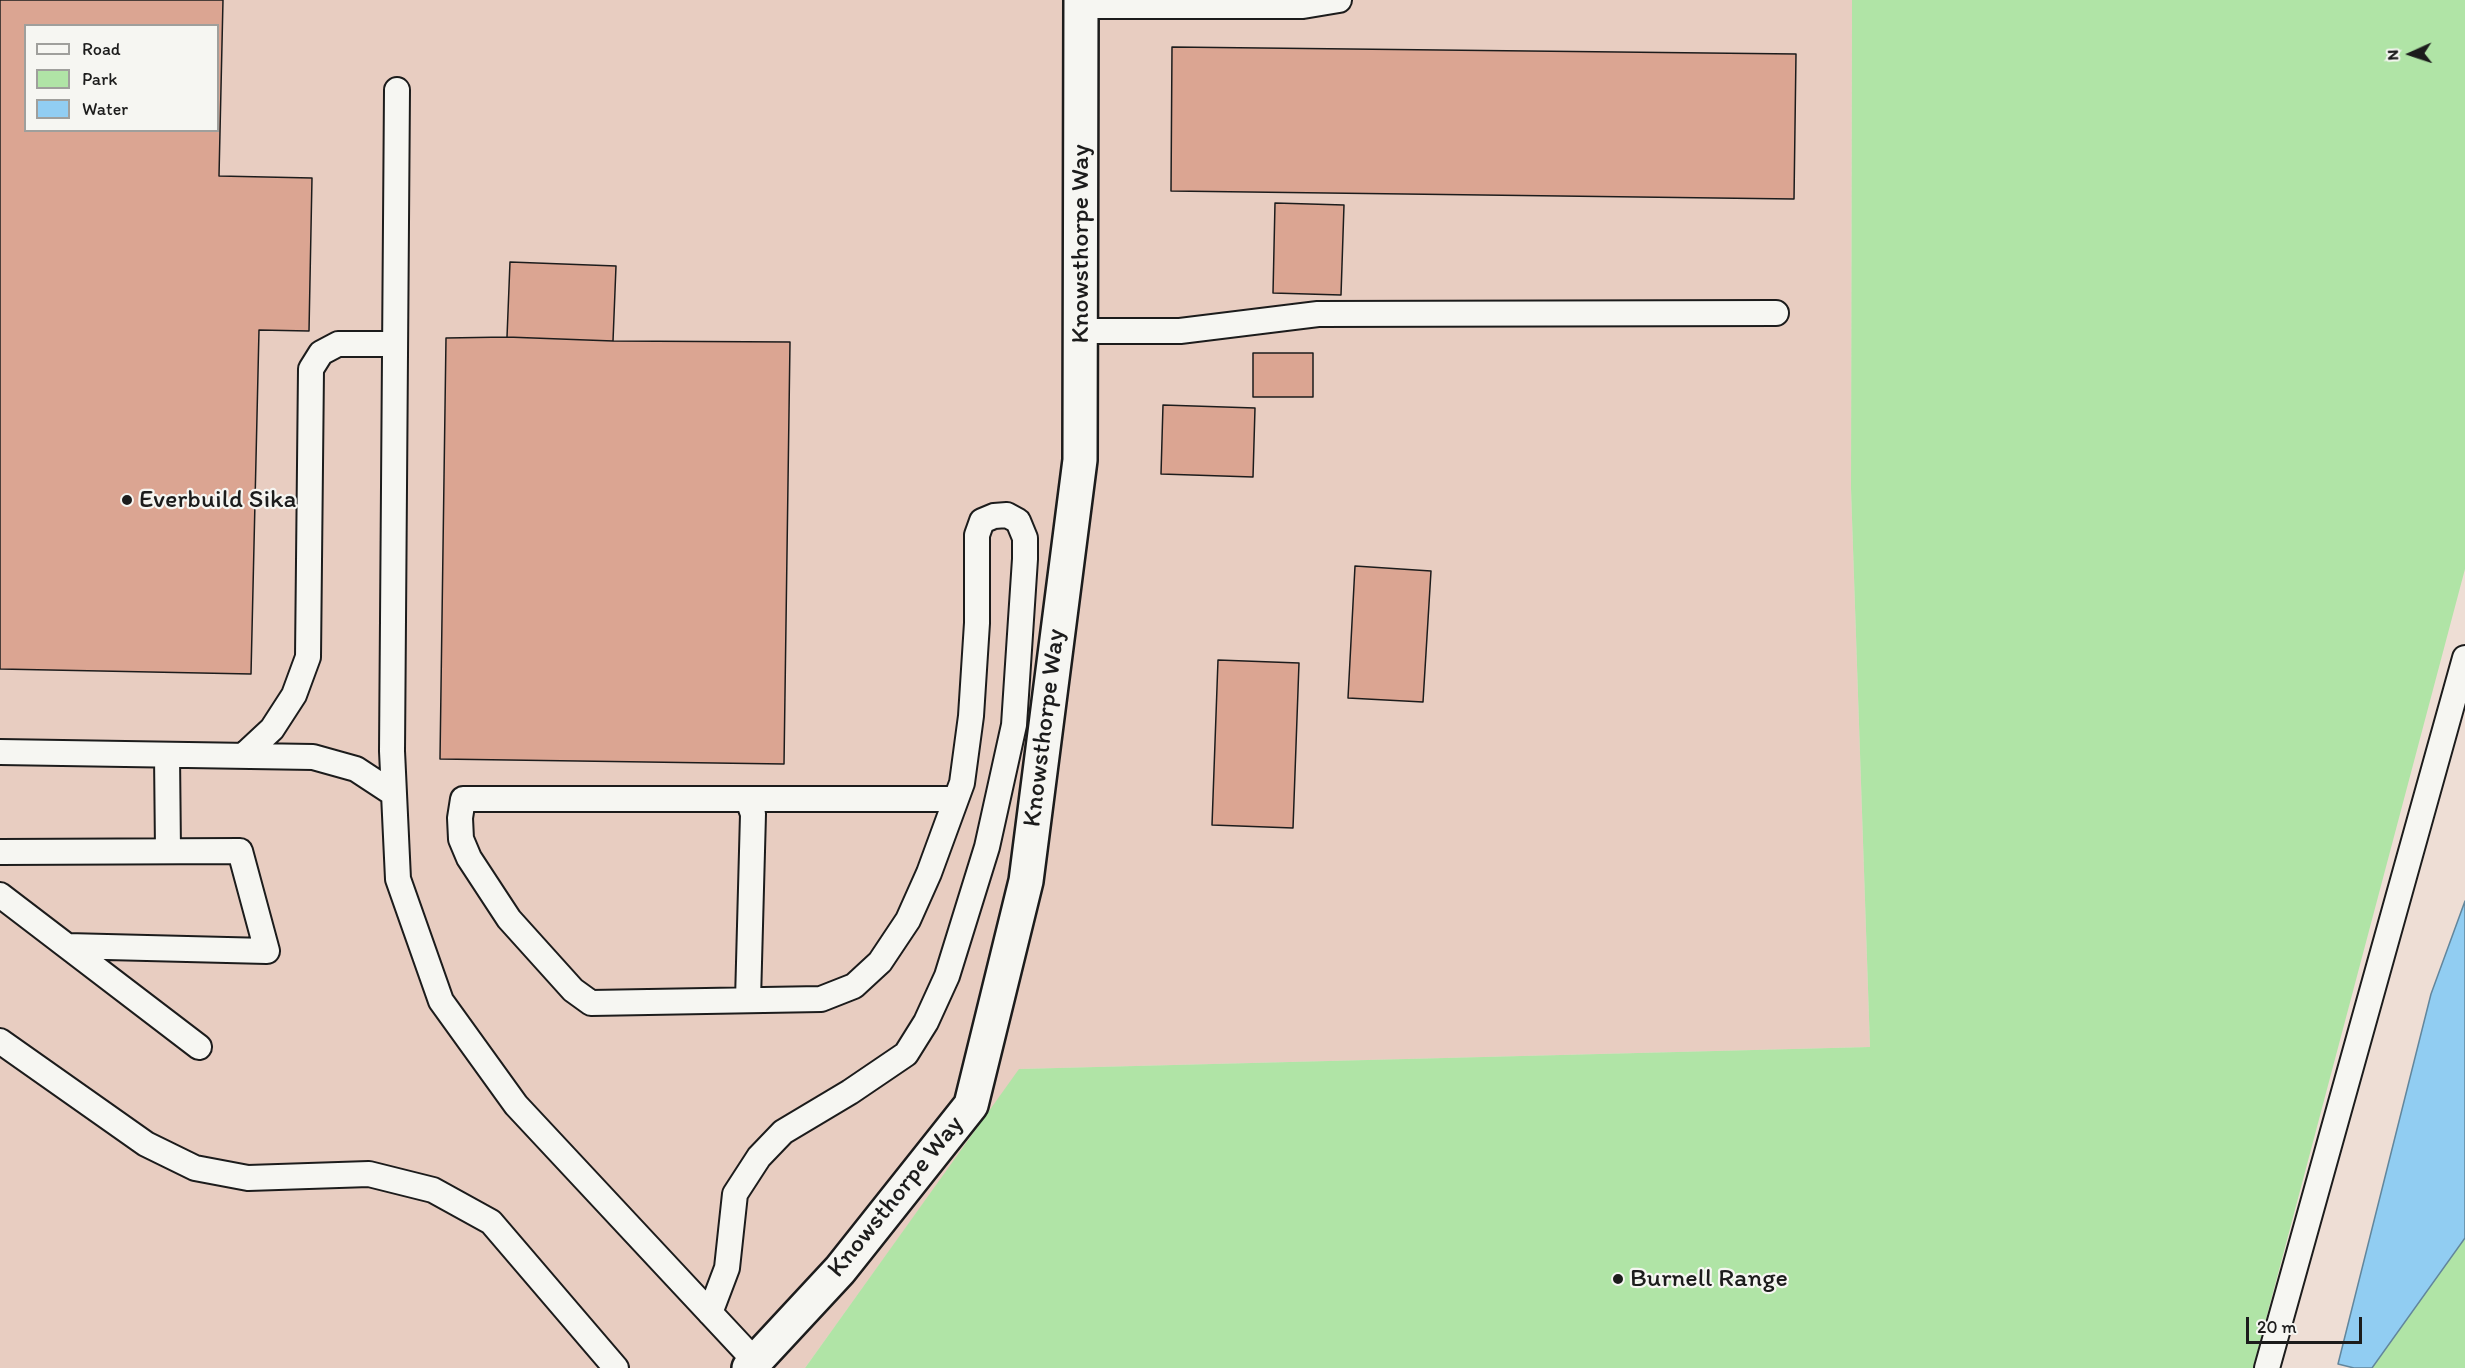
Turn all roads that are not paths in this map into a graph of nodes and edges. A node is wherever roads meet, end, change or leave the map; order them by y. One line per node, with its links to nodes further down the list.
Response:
1 (1339, 0): 2 (lane)
2 (1081, 3): 5 (street, Knowsthorpe Way)
3 (397, 90): 6 (lane)
4 (1776, 313): 5 (lane)
5 (1080, 331): 22 (street, Knowsthorpe Way)
6 (395, 344): 10 (lane); 11 (lane)
7 (2465, 658): 24 (lane)
8 (0, 752): 9 (lane)
9 (167, 755): 10 (lane); 14 (lane)
10 (243, 756): 11 (lane)
11 (394, 794): 21 (lane)
12 (956, 799): 13 (lane); 18 (lane); 21 (lane)
13 (748, 800): 18 (lane); 18 (lane)
14 (168, 851): 15 (lane); 17 (lane)
15 (0, 852)
16 (0, 895): 17 (lane)
17 (66, 946): 20 (lane)
18 (748, 1000)
19 (0, 1041): 23 (lane)
20 (199, 1047)
21 (710, 1313): 22 (lane)
22 (752, 1365)
23 (616, 1368)
24 (2267, 1368)

